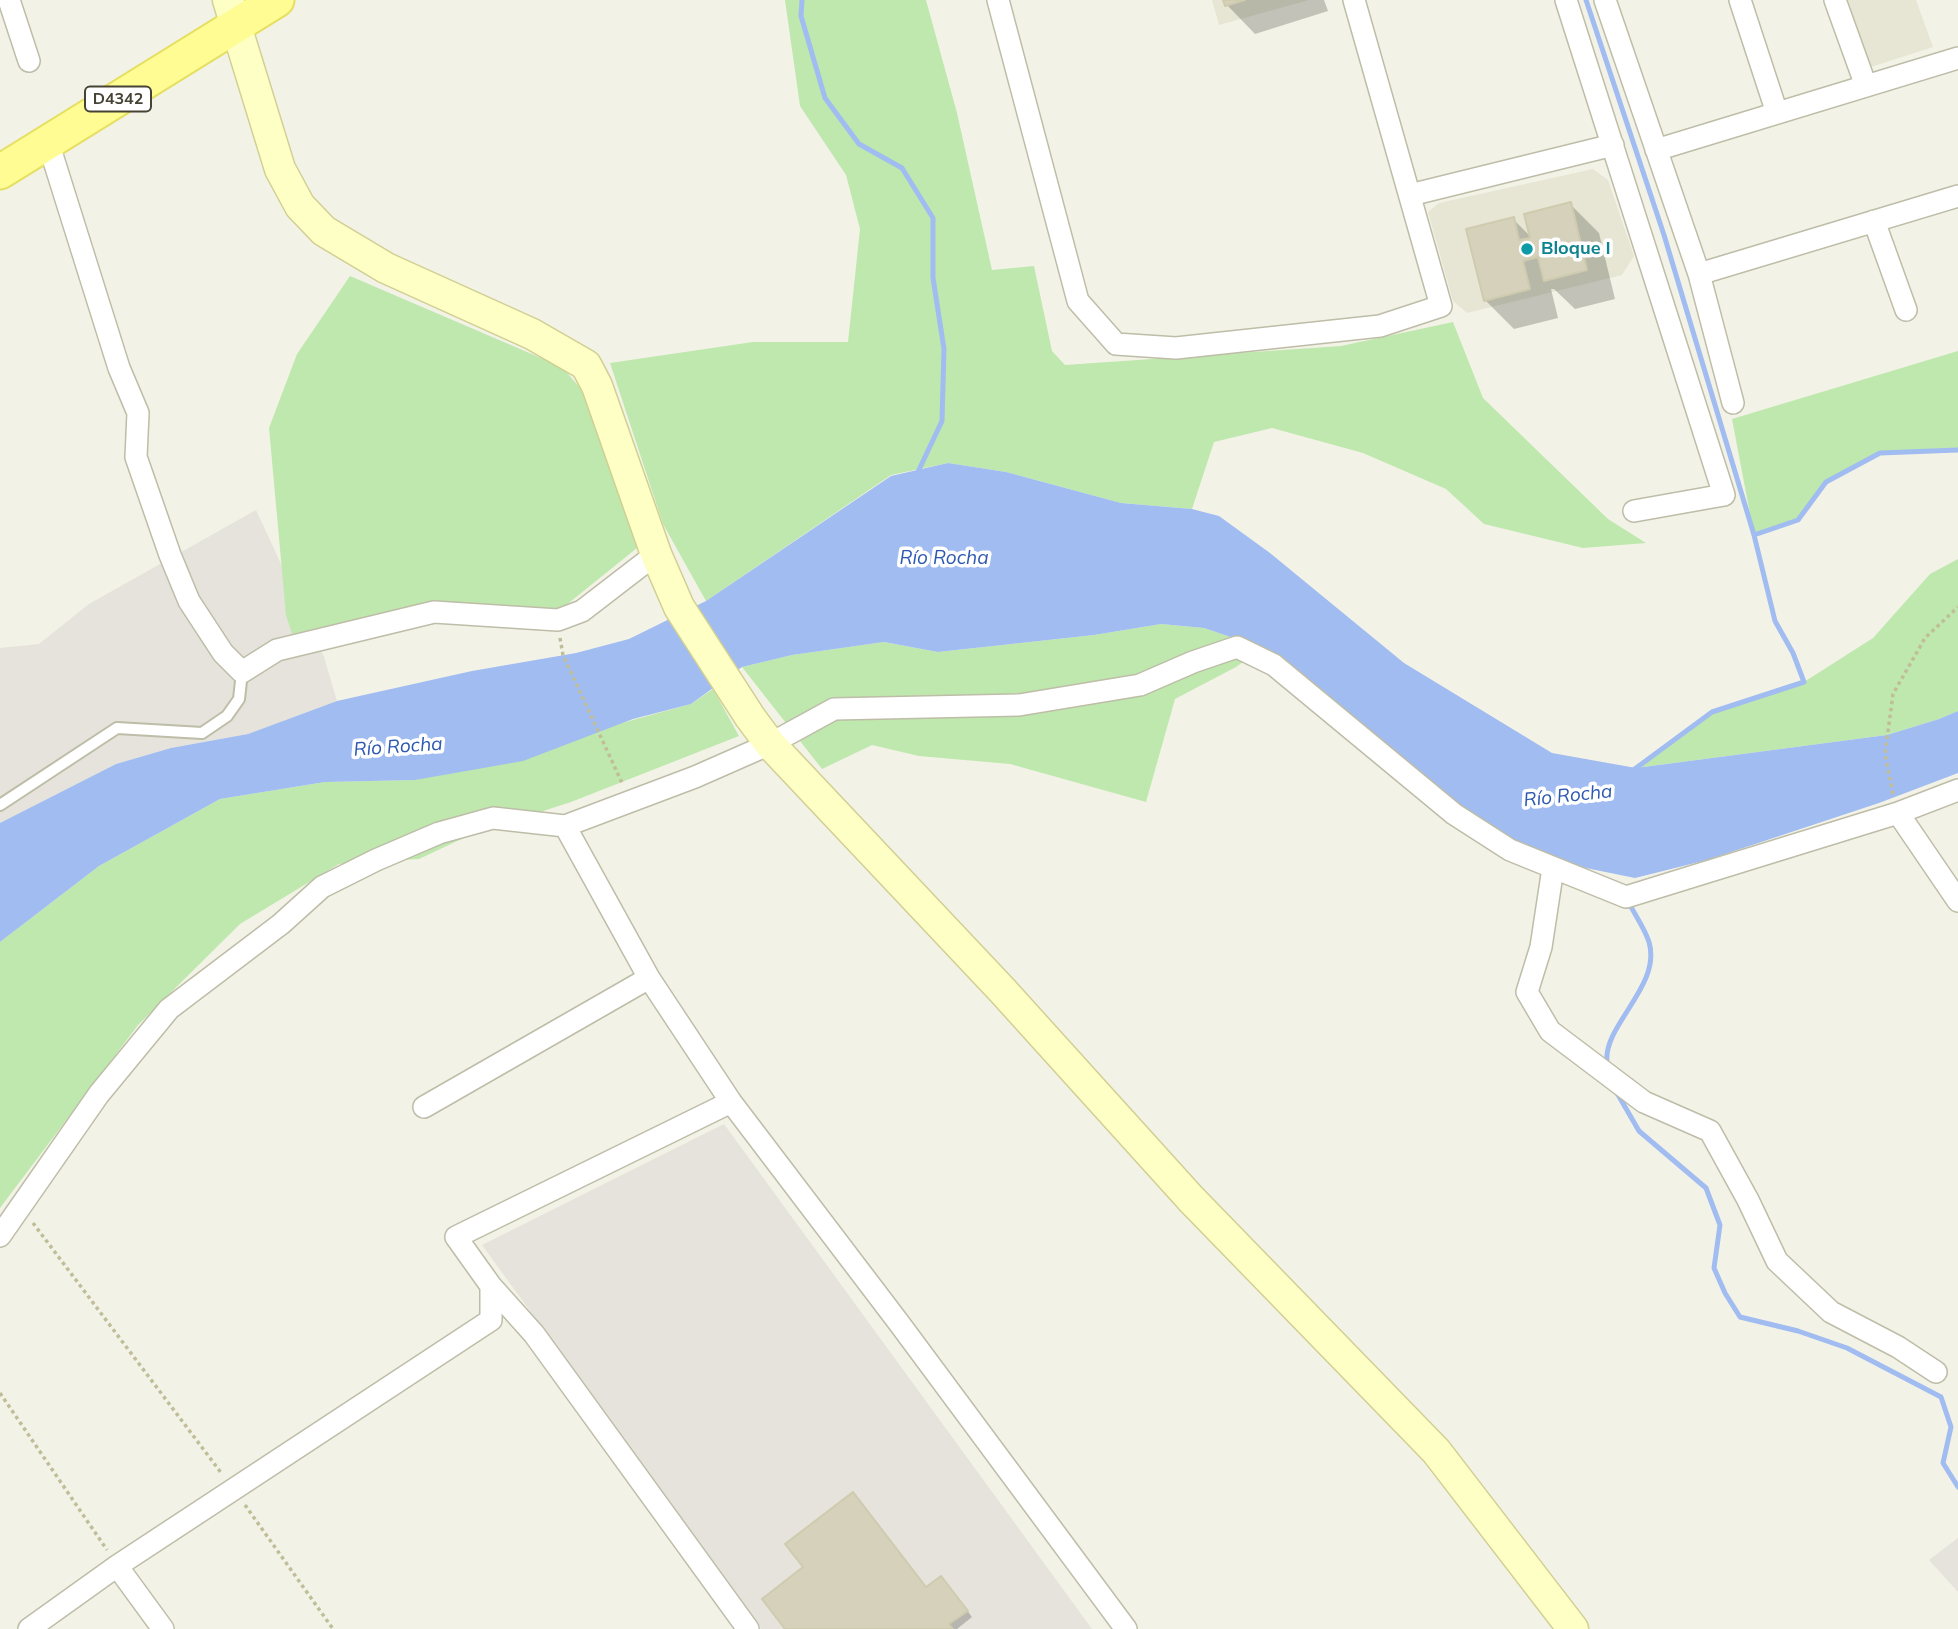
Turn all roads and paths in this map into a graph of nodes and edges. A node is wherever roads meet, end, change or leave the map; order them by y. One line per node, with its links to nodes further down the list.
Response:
1 (9, 0): 11 (street)
2 (277, 0): 9 (main road, D4342)
3 (998, 0): 18 (street)
4 (1354, 0): 18 (street)
5 (1566, 0): 15 (street)
6 (1605, 0): 16 (street)
7 (1740, 0): 13 (street)
8 (1835, 0): 12 (street)
9 (232, 13): 14 (main road, D4342); 25 (main road)
10 (1958, 58): 12 (street)
11 (29, 61)
12 (1866, 86): 13 (street)
13 (1777, 113): 16 (street)
14 (48, 142): 17 (main road, D4342); 28 (street)
15 (1613, 145): 18 (street); 24 (street)
16 (1656, 150): 21 (street)
17 (0, 172)
18 (1410, 195)
19 (1958, 196): 20 (street)
20 (1874, 221): 21 (street); 22 (street)
21 (1699, 274): 23 (street)
22 (1906, 310)
23 (1733, 403)
24 (1634, 511)
25 (656, 554): 28 (street); 29 (main road)
26 (1958, 607): 33 (path)
27 (563, 656): 31 (path)
28 (242, 672): 32 (lane)
29 (770, 744): 31 (street); 35 (street); 52 (main road)
30 (1958, 790): 33 (street)
31 (631, 803): 34 (street)
32 (0, 805)
33 (1898, 813): 35 (street); 36 (street)
34 (565, 826): 37 (street); 40 (street)
35 (1553, 868): 43 (street)
36 (1958, 901)
37 (649, 978): 38 (street); 39 (street)
38 (731, 1102): 42 (street); 51 (street)
39 (424, 1107)
40 (21, 1206): 41 (street); 45 (path)
41 (0, 1236)
42 (491, 1286): 45 (street); 50 (street)
43 (1936, 1372)
44 (0, 1392): 46 (path)
45 (233, 1489): 46 (street); 49 (path)
46 (117, 1566): 47 (street); 48 (street)
47 (29, 1629)
48 (163, 1629)
49 (333, 1629)
50 (748, 1629)
51 (1125, 1629)
52 (1573, 1629)

